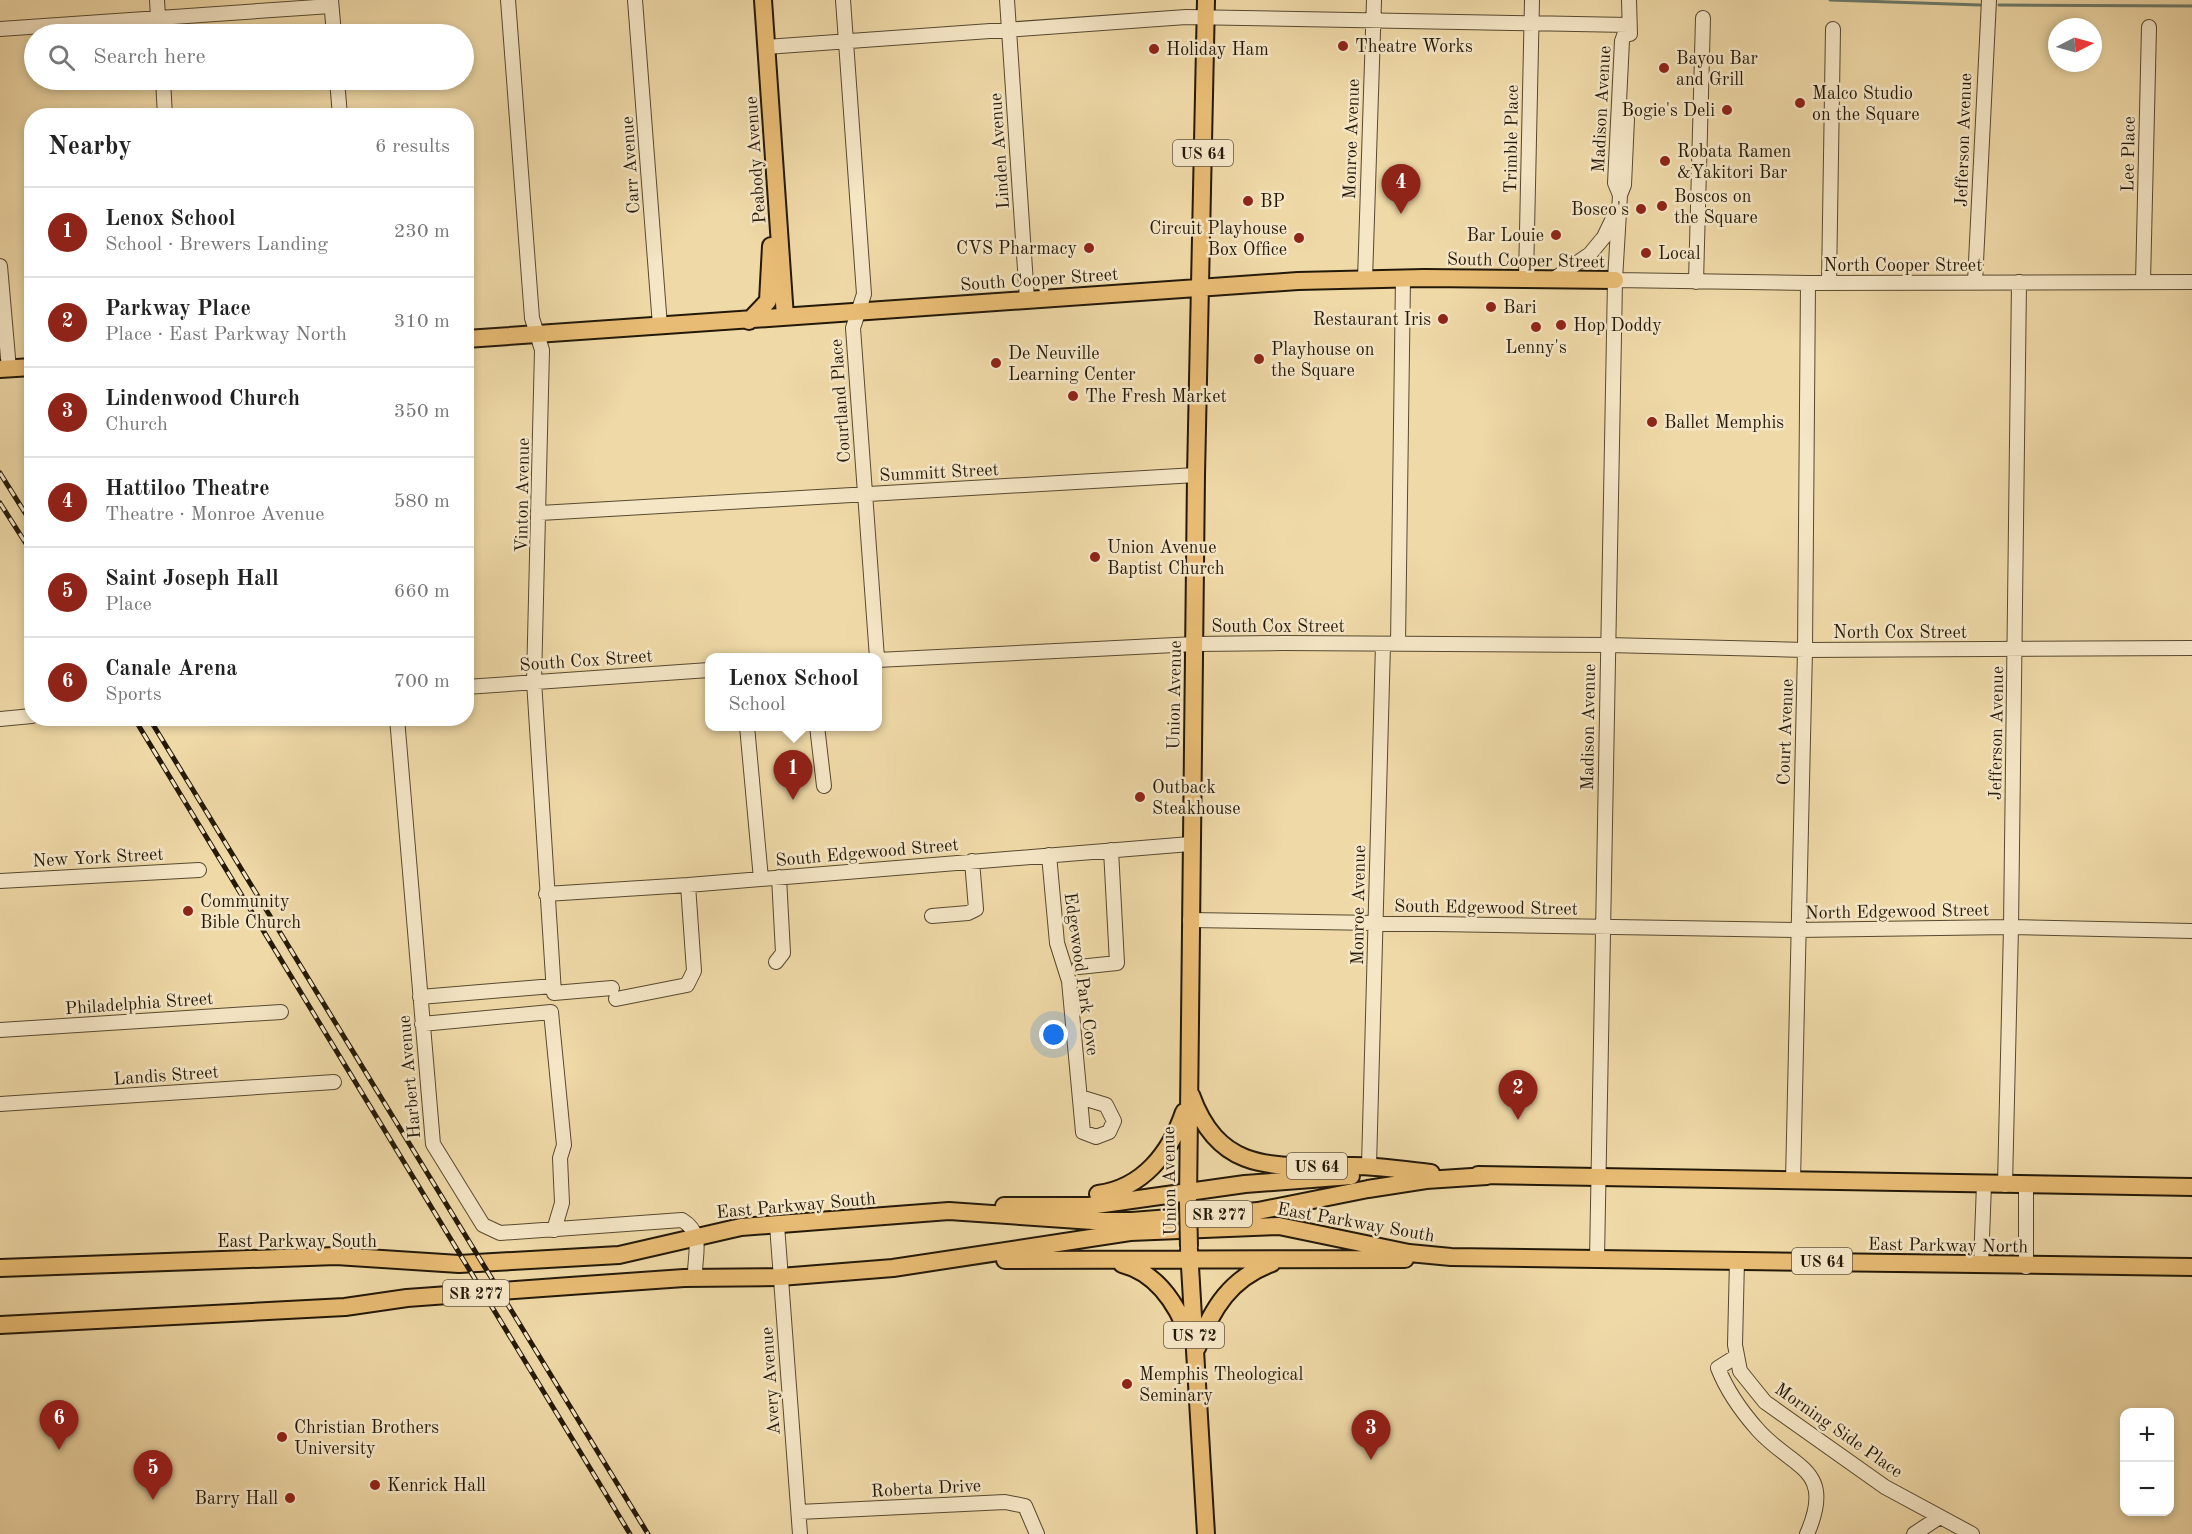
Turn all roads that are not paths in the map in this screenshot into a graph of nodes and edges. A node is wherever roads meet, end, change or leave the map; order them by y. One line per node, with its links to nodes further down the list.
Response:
1 (157, 0): 13 (street)
2 (508, 0): 54 (street, Vinton Avenue)
3 (635, 0): 53 (street, Carr Avenue)
4 (763, 0): 28 (main road, Peabody Avenue)
5 (843, 0): 27 (street, Courtland Place)
6 (1007, 0): 24 (street, Linden Avenue)
7 (1206, 0): 14 (main road, Union Avenue / US 64)
8 (1374, 0): 16 (street, Monroe Avenue)
9 (1532, 0): 17 (street, Trimble Place)
10 (1629, 0): 21 (street, Madison Avenue)
11 (1989, 0): 42 (street, Jefferson Avenue)
12 (331, 3): 13 (street); 20 (street)
13 (158, 16): 18 (street); 19 (street)
14 (1205, 18): 16 (street); 24 (street); 48 (main road, Union Avenue / US 64)
15 (1703, 18): 41 (street)
16 (1373, 21): 17 (street); 39 (street, Monroe Avenue)
17 (1532, 23): 21 (street); 37 (street, Trimble Place)
18 (61, 24)
19 (158, 24)
20 (333, 24)
21 (1628, 25): 33 (street, Madison Avenue)
22 (24, 27): 25 (street)
23 (2149, 27): 44 (street, Lee Place)
24 (1009, 28): 27 (street); 49 (street, Linden Avenue)
25 (0, 29)
26 (1833, 29): 47 (street)
27 (845, 40): 28 (street); 50 (street, Courtland Place)
28 (766, 47): 34 (main road, Peabody Avenue)
29 (163, 90): 31 (street)
30 (338, 90): 32 (street)
31 (164, 108)
32 (339, 108)
33 (1619, 200): 38 (street); 40 (street, Madison Avenue)
34 (778, 220): 51 (main road, Peabody Avenue); 52 (main road)
35 (0, 266): 57 (street)
36 (1403, 278): 37 (main road, South Cooper Street); 39 (main road, South Cooper Street); 63 (street)
37 (1526, 278): 38 (main road, South Cooper Street)
38 (1554, 279): 40 (main road, South Cooper Street)
39 (1365, 280): 48 (main road, South Cooper Street)
40 (1615, 280): 41 (street, North Cooper Street); 64 (street, Madison Avenue)
41 (1696, 282): 46 (street, North Cooper Street)
42 (1976, 282): 43 (street, North Cooper Street); 47 (street, North Cooper Street)
43 (2019, 282): 44 (street, North Cooper Street); 67 (street, Jefferson Avenue)
44 (2143, 282): 45 (street, North Cooper Street)
45 (2192, 282)
46 (1808, 283): 47 (street, North Cooper Street); 66 (street, Court Avenue)
47 (1829, 283)
48 (1199, 287): 49 (main road, South Cooper Street); 58 (main road, Union Avenue / US 64)
49 (1027, 299): 50 (main road, South Cooper Street)
50 (859, 312): 51 (main road, South Cooper Street); 59 (street, Courtland Place)
51 (785, 317): 52 (main road, South Cooper Street)
52 (749, 321): 53 (main road, South Cooper Street)
53 (660, 326): 54 (main road, South Cooper Street)
54 (538, 334): 55 (main road, South Cooper Street); 60 (street, Vinton Avenue)
55 (474, 338)
56 (24, 368): 57 (main road)
57 (4, 369)
58 (1196, 475): 59 (street, Summitt Street); 61 (main road, Union Avenue / US 64)
59 (864, 495): 60 (street, Summitt Street); 68 (street, Courtland Place)
60 (540, 513): 71 (street, Vinton Avenue)
61 (1195, 644): 62 (street, South Cox Street); 69 (street, South Cox Street); 79 (main road, Union Avenue / US 64)
62 (1383, 644): 63 (street, South Cox Street); 91 (street, Monroe Avenue)
63 (1398, 644): 64 (street, South Cox Street)
64 (1608, 645): 66 (street, North Cox Street); 92 (street, Madison Avenue)
65 (2192, 648): 67 (street, North Cox Street)
66 (1805, 650): 67 (street, North Cox Street); 94 (street, Court Avenue)
67 (2015, 650): 93 (street, Jefferson Avenue)
68 (877, 653)
69 (882, 658)
70 (705, 670): 71 (street, South Cox Street)
71 (534, 681): 72 (street, South Cox Street); 88 (street, Vinton Avenue)
72 (474, 686)
73 (24, 717): 74 (street)
74 (0, 719)
75 (398, 726): 99 (street, Harbert Avenue)
76 (747, 731): 85 (street)
77 (818, 731): 78 (street)
78 (824, 786)
79 (1190, 844): 80 (street, South Edgewood Street); 90 (main road, Union Avenue / US 64)
80 (1111, 850): 81 (street, South Edgewood Street); 97 (street)
81 (1049, 855): 82 (street, South Edgewood Street); 105 (street, Edgewood Park Cove)
82 (972, 861): 84 (street, South Edgewood Street); 89 (street)
83 (199, 870): 86 (street, New York Street)
84 (779, 877): 85 (street, South Edgewood Street); 96 (street)
85 (761, 879): 87 (street, South Edgewood Street)
86 (0, 881)
87 (688, 885): 88 (street, South Edgewood Street); 98 (street)
88 (546, 894): 98 (street, Vinton Avenue)
89 (932, 916)
90 (1190, 920): 91 (street, South Edgewood Street); 104 (main road, Union Avenue / US 64)
91 (1375, 924): 92 (street, South Edgewood Street); 108 (street, Monroe Avenue)
92 (1602, 927): 94 (street, North Edgewood Street); 111 (street, Madison Avenue)
93 (2011, 927): 94 (street, North Edgewood Street); 95 (street, North Edgewood Street); 115 (street, Jefferson Avenue)
94 (1797, 930): 112 (street, Court Avenue)
95 (2192, 930)
96 (776, 962)
97 (1078, 967)
98 (553, 990): 99 (street)
99 (420, 997): 101 (street, Harbert Avenue)
100 (281, 1012): 102 (street, Philadelphia Street)
101 (422, 1024): 121 (street, Harbert Avenue); 121 (street)
102 (0, 1030)
103 (334, 1083): 107 (street, Landis Street)
104 (1188, 1085): 106 (main road, Union Avenue / US 64); 108 (main road, US 64)
105 (1080, 1097)
106 (1188, 1103): 117 (main road, Union Avenue / US 64); 118 (main road)
107 (0, 1104)
108 (1369, 1166): 109 (main road, US 64)
109 (1432, 1173): 110 (main road, US 64); 117 (main road)
110 (1487, 1176): 111 (main road, US 64); 119 (main road, East Parkway South / SR 277)
111 (1598, 1178): 112 (main road, US 64); 125 (street, Madison Avenue)
112 (1793, 1181): 113 (main road, US 64)
113 (1984, 1184): 115 (main road, US 64); 130 (street)
114 (2026, 1184): 115 (main road, US 64); 116 (main road, US 64); 131 (street)
115 (2005, 1185)
116 (2192, 1187)
117 (1187, 1197): 118 (main road); 123 (main road, Union Avenue / US 64, bridge)
118 (1023, 1204): 119 (main road)
119 (949, 1211): 120 (main road, East Parkway South / SR 277)
120 (777, 1225): 122 (main road, East Parkway South / SR 277); 134 (street, Avery Avenue)
121 (554, 1230): 122 (street, Harbert Avenue)
122 (697, 1235): 132 (main road, East Parkway South / SR 277); 135 (street)
123 (1189, 1253): 127 (main road); 128 (main road, US 64); 137 (main road, Union Avenue / US 72)
124 (1451, 1257): 125 (main road, East Parkway North / US 64); 126 (main road, East Parkway South); 128 (main road, US 64)
125 (1597, 1259): 129 (main road, East Parkway North / US 64)
126 (952, 1260): 127 (main road); 134 (main road, East Parkway South / SR 277)
127 (1108, 1260): 137 (main road)
128 (1281, 1260): 137 (main road)
129 (1737, 1260): 130 (main road, East Parkway North / US 64); 138 (street, Morning Side Place)
130 (1981, 1264): 131 (main road, East Parkway North / US 64)
131 (2026, 1267): 133 (main road, East Parkway North / US 64)
132 (0, 1268)
133 (2192, 1268)
134 (780, 1277): 135 (main road, East Parkway South / SR 277); 139 (street, Avery Avenue)
135 (695, 1278): 136 (main road, East Parkway South / SR 277)
136 (0, 1325)
137 (1195, 1354): 143 (main road, Union Avenue / US 72)
138 (1737, 1356): 140 (street, Morning Side Place); 144 (street)
139 (799, 1512): 141 (street, Avery Avenue); 142 (street, Roberta Drive)
140 (1938, 1518): 145 (street); 146 (street, Morning Side Place)
141 (800, 1534)
142 (1037, 1534)
143 (1206, 1534)
144 (1807, 1534)
145 (1914, 1534)
146 (1972, 1534)

